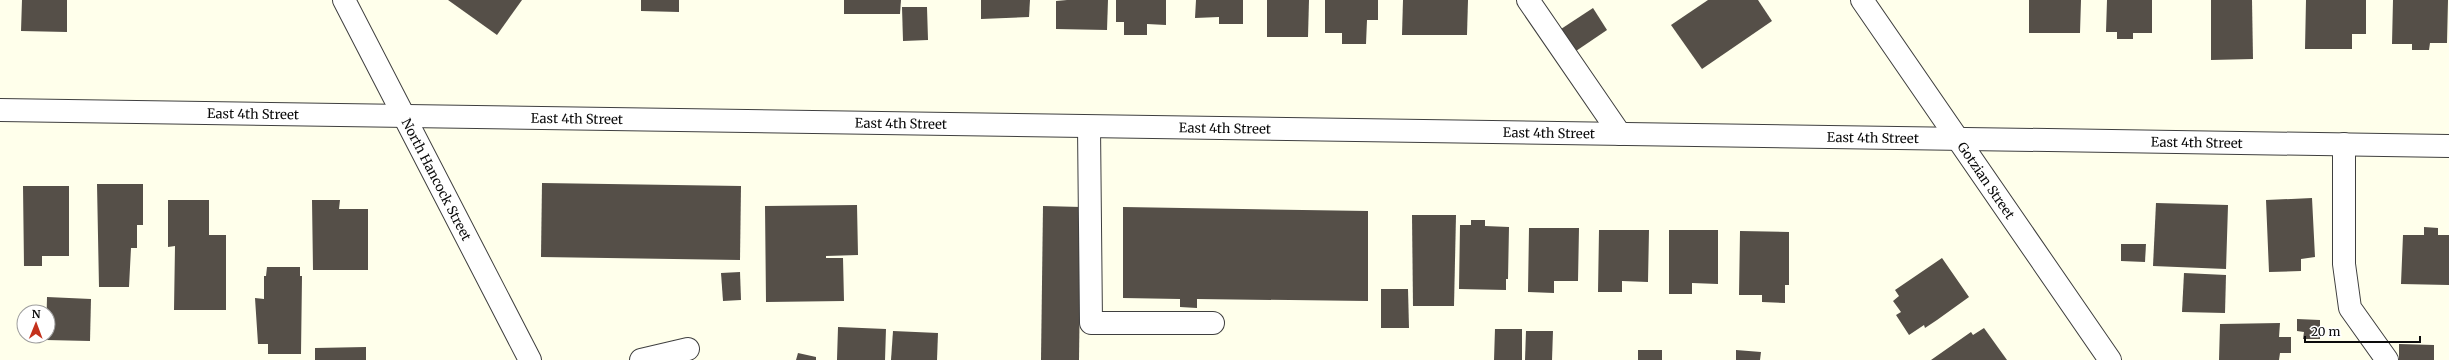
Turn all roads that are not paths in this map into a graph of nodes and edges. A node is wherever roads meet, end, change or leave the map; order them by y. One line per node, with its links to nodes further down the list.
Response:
1 (344, 0): 5 (street, North Hancock Street)
2 (1528, 0): 7 (street)
3 (1862, 0): 8 (street, Gotzian Street)
4 (0, 110): 5 (street, East 4th Street)
5 (404, 117): 6 (street, East 4th Street); 13 (street, North Hancock Street)
6 (1089, 127): 7 (street, East 4th Street); 11 (street)
7 (1620, 134): 8 (street, East 4th Street)
8 (1956, 138): 9 (street, East 4th Street); 15 (street, Gotzian Street)
9 (2344, 144): 10 (street, East 4th Street); 16 (street)
10 (2449, 146)
11 (1213, 323)
12 (688, 349): 14 (street)
13 (530, 360)
14 (641, 360)
15 (2110, 360)
16 (2387, 360)

